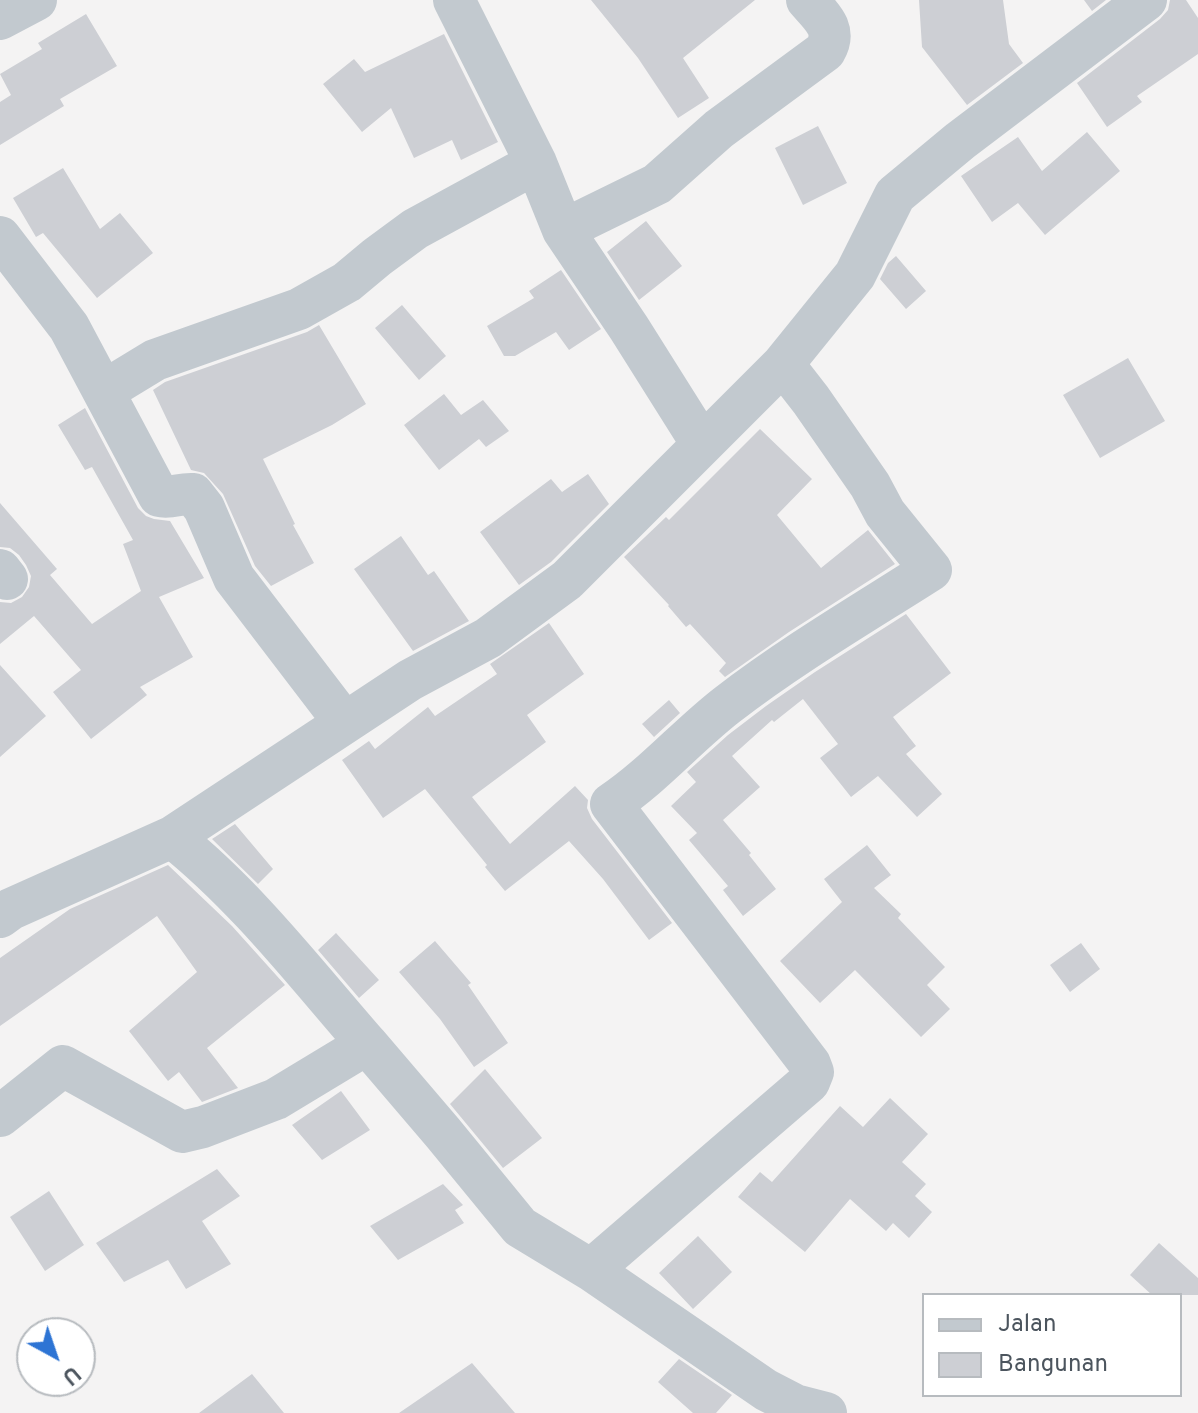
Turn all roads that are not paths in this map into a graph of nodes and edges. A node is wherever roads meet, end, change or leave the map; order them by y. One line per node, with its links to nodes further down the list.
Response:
1 (36, 0): 5 (street)
2 (454, 0): 6 (street)
3 (807, 0): 7 (street)
4 (1146, 0): 9 (street)
5 (0, 19)
6 (536, 163): 7 (street); 10 (street)
7 (563, 230): 11 (street)
8 (0, 237): 10 (street)
9 (783, 364): 11 (street); 17 (street)
10 (104, 391): 12 (street)
11 (702, 444): 12 (street)
12 (344, 722): 13 (street)
13 (172, 837): 14 (street); 15 (street)
14 (0, 917)
15 (367, 1044): 16 (street); 17 (street)
16 (0, 1116)
17 (591, 1270): 18 (street)
18 (826, 1413)

